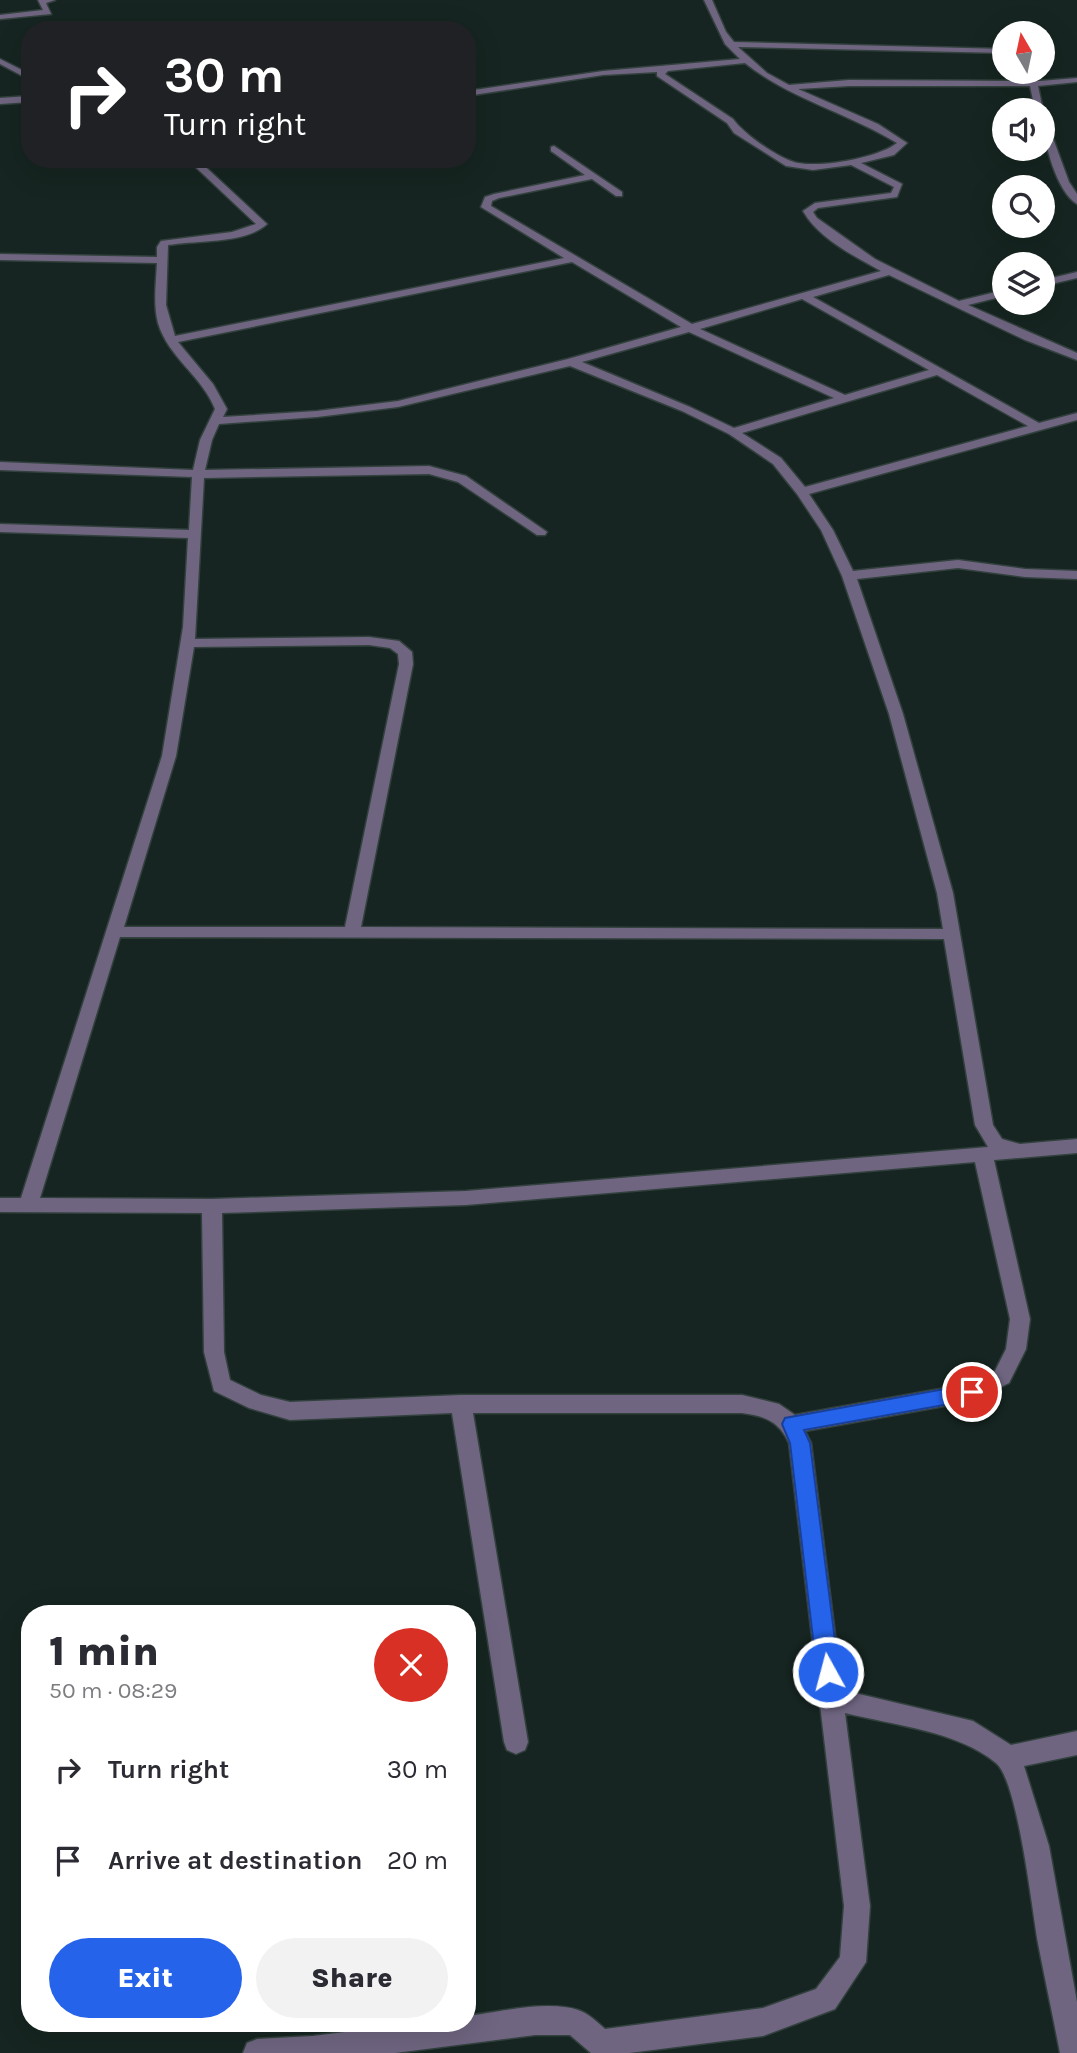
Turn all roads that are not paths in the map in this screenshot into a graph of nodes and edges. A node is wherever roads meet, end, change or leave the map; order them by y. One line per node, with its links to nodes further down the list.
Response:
1 (51, 0): 3 (street)
2 (708, 0): 4 (street)
3 (0, 17)
4 (729, 44): 5 (street); 7 (street)
5 (992, 50)
6 (0, 61): 9 (street)
7 (745, 61): 8 (street); 13 (street)
8 (666, 69): 14 (street); 19 (street)
9 (21, 73)
10 (1077, 80): 11 (street)
11 (1055, 82)
12 (992, 83): 13 (street)
13 (784, 88): 19 (street)
14 (476, 93)
15 (21, 100): 16 (street)
16 (0, 101)
17 (554, 149): 21 (street)
18 (1055, 156): 23 (street)
19 (852, 162): 27 (street)
20 (201, 168): 26 (street)
21 (594, 176): 22 (street); 25 (street)
22 (619, 194)
23 (1077, 201)
24 (0, 257): 26 (street)
25 (573, 259): 33 (street); 34 (street)
26 (163, 260): 34 (street)
27 (891, 271): 30 (street); 32 (street)
28 (1077, 275): 29 (street)
29 (1055, 280)
30 (804, 296): 33 (street); 37 (street)
31 (992, 296): 32 (street)
32 (957, 305): 35 (street)
33 (690, 328): 36 (street); 38 (street)
34 (172, 340): 40 (street)
35 (1077, 357)
36 (571, 362): 40 (street); 42 (street)
37 (938, 371): 38 (street); 41 (street)
38 (844, 399): 42 (street)
39 (1077, 416): 41 (street)
40 (216, 421): 44 (street)
41 (1038, 427): 45 (street)
42 (733, 432): 45 (street)
43 (0, 466): 44 (street)
44 (198, 474): 47 (street); 48 (street)
45 (802, 492): 50 (street)
46 (0, 528): 48 (street)
47 (541, 532)
48 (194, 534): 51 (street)
49 (1077, 575): 50 (street)
50 (849, 576): 54 (street)
51 (187, 643): 52 (street); 53 (street)
52 (114, 932): 53 (street); 59 (street)
53 (352, 932): 54 (street)
54 (952, 933): 56 (street)
55 (1077, 1146): 56 (street)
56 (1025, 1149): 57 (street)
57 (983, 1154): 60 (street); 62 (street)
58 (0, 1205): 59 (street)
59 (28, 1205): 60 (street)
60 (212, 1206): 61 (street)
61 (460, 1404): 62 (street); 64 (street)
62 (792, 1424): 63 (street)
63 (831, 1698): 66 (street); 69 (street)
64 (516, 1742)
65 (1077, 1743): 66 (street)
66 (1008, 1757): 71 (street)
67 (476, 2029): 69 (street)
68 (451, 2032): 70 (street)
69 (603, 2048)
70 (257, 2053)
71 (1074, 2053)

